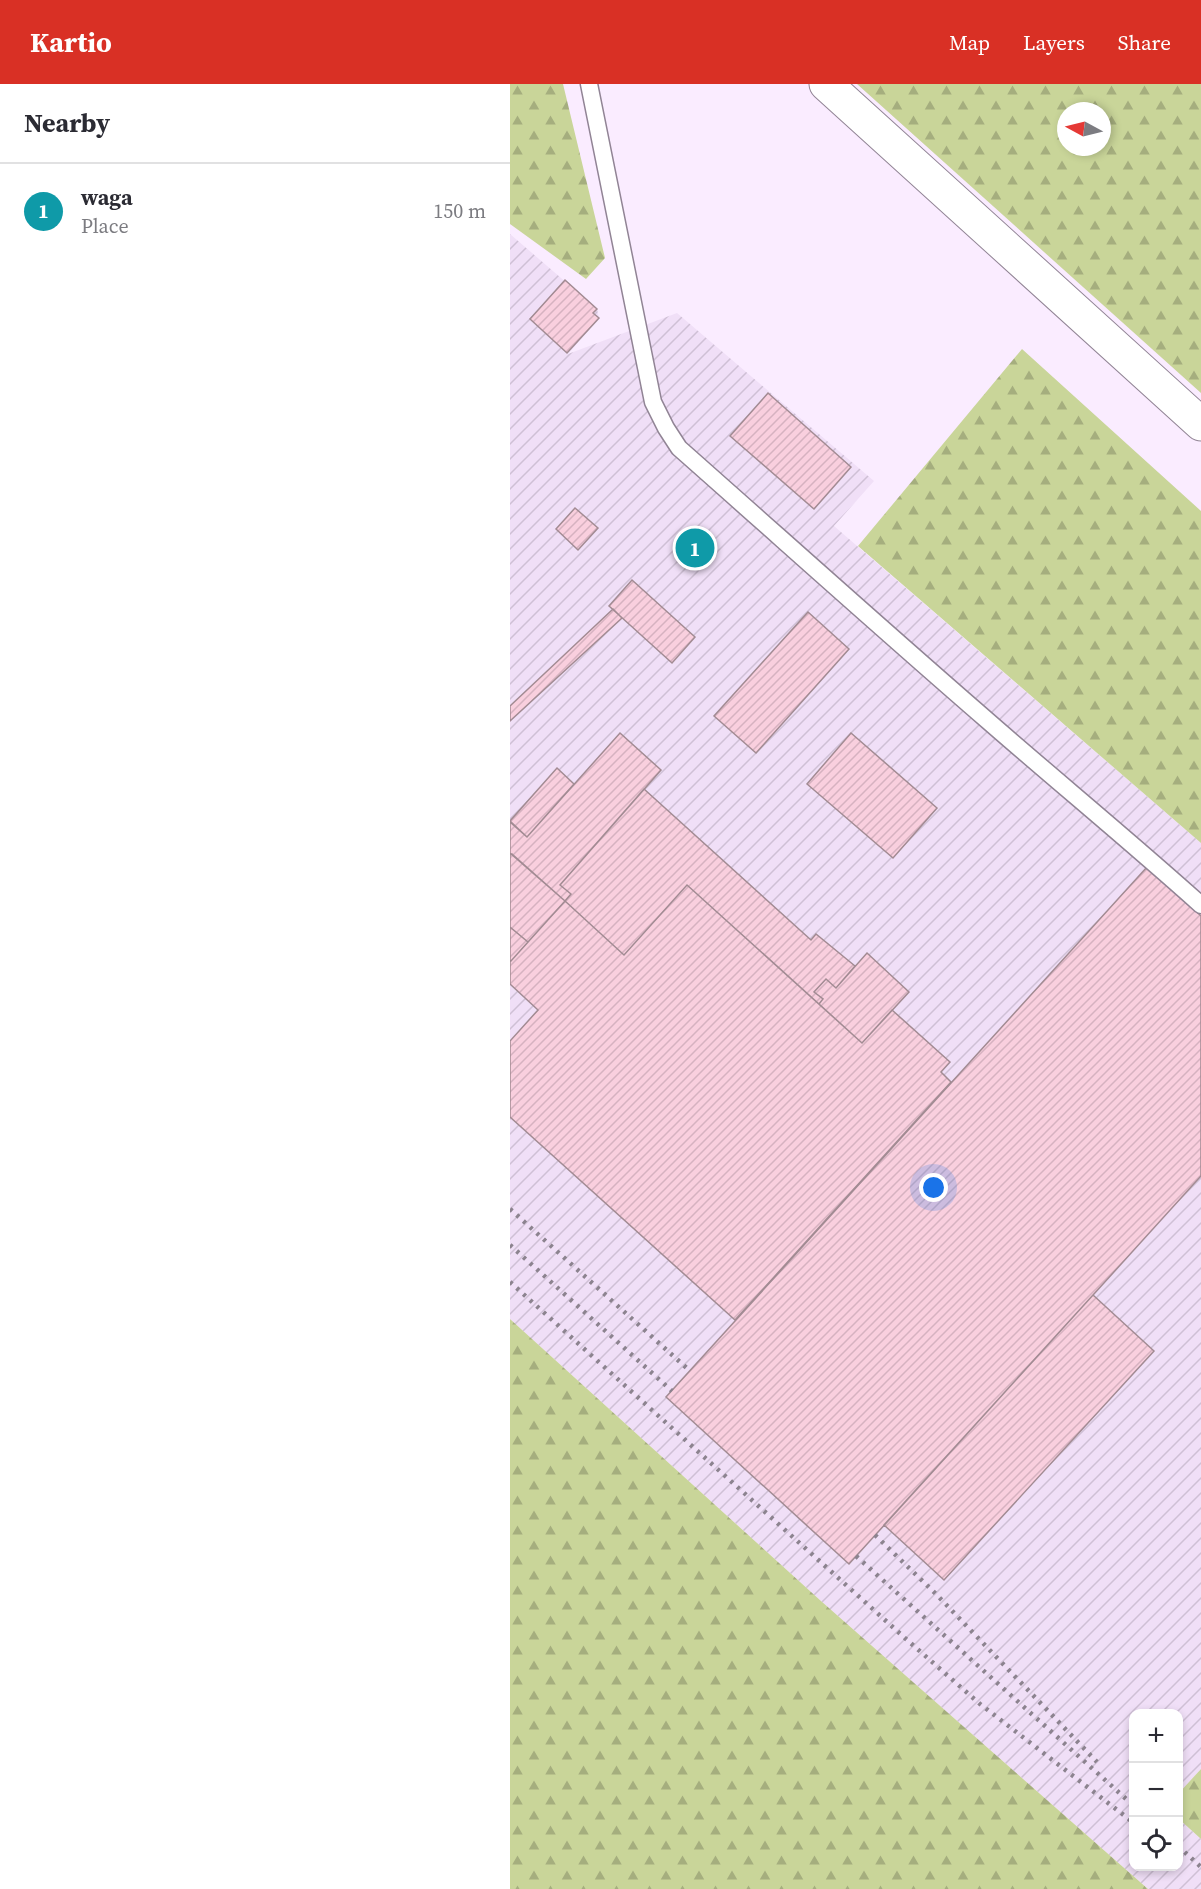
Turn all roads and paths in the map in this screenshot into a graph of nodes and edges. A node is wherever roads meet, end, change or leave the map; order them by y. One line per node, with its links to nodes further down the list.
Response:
1 (589, 84): 4 (lane)
2 (826, 84): 3 (main road)
3 (1201, 424)
4 (1201, 905)

